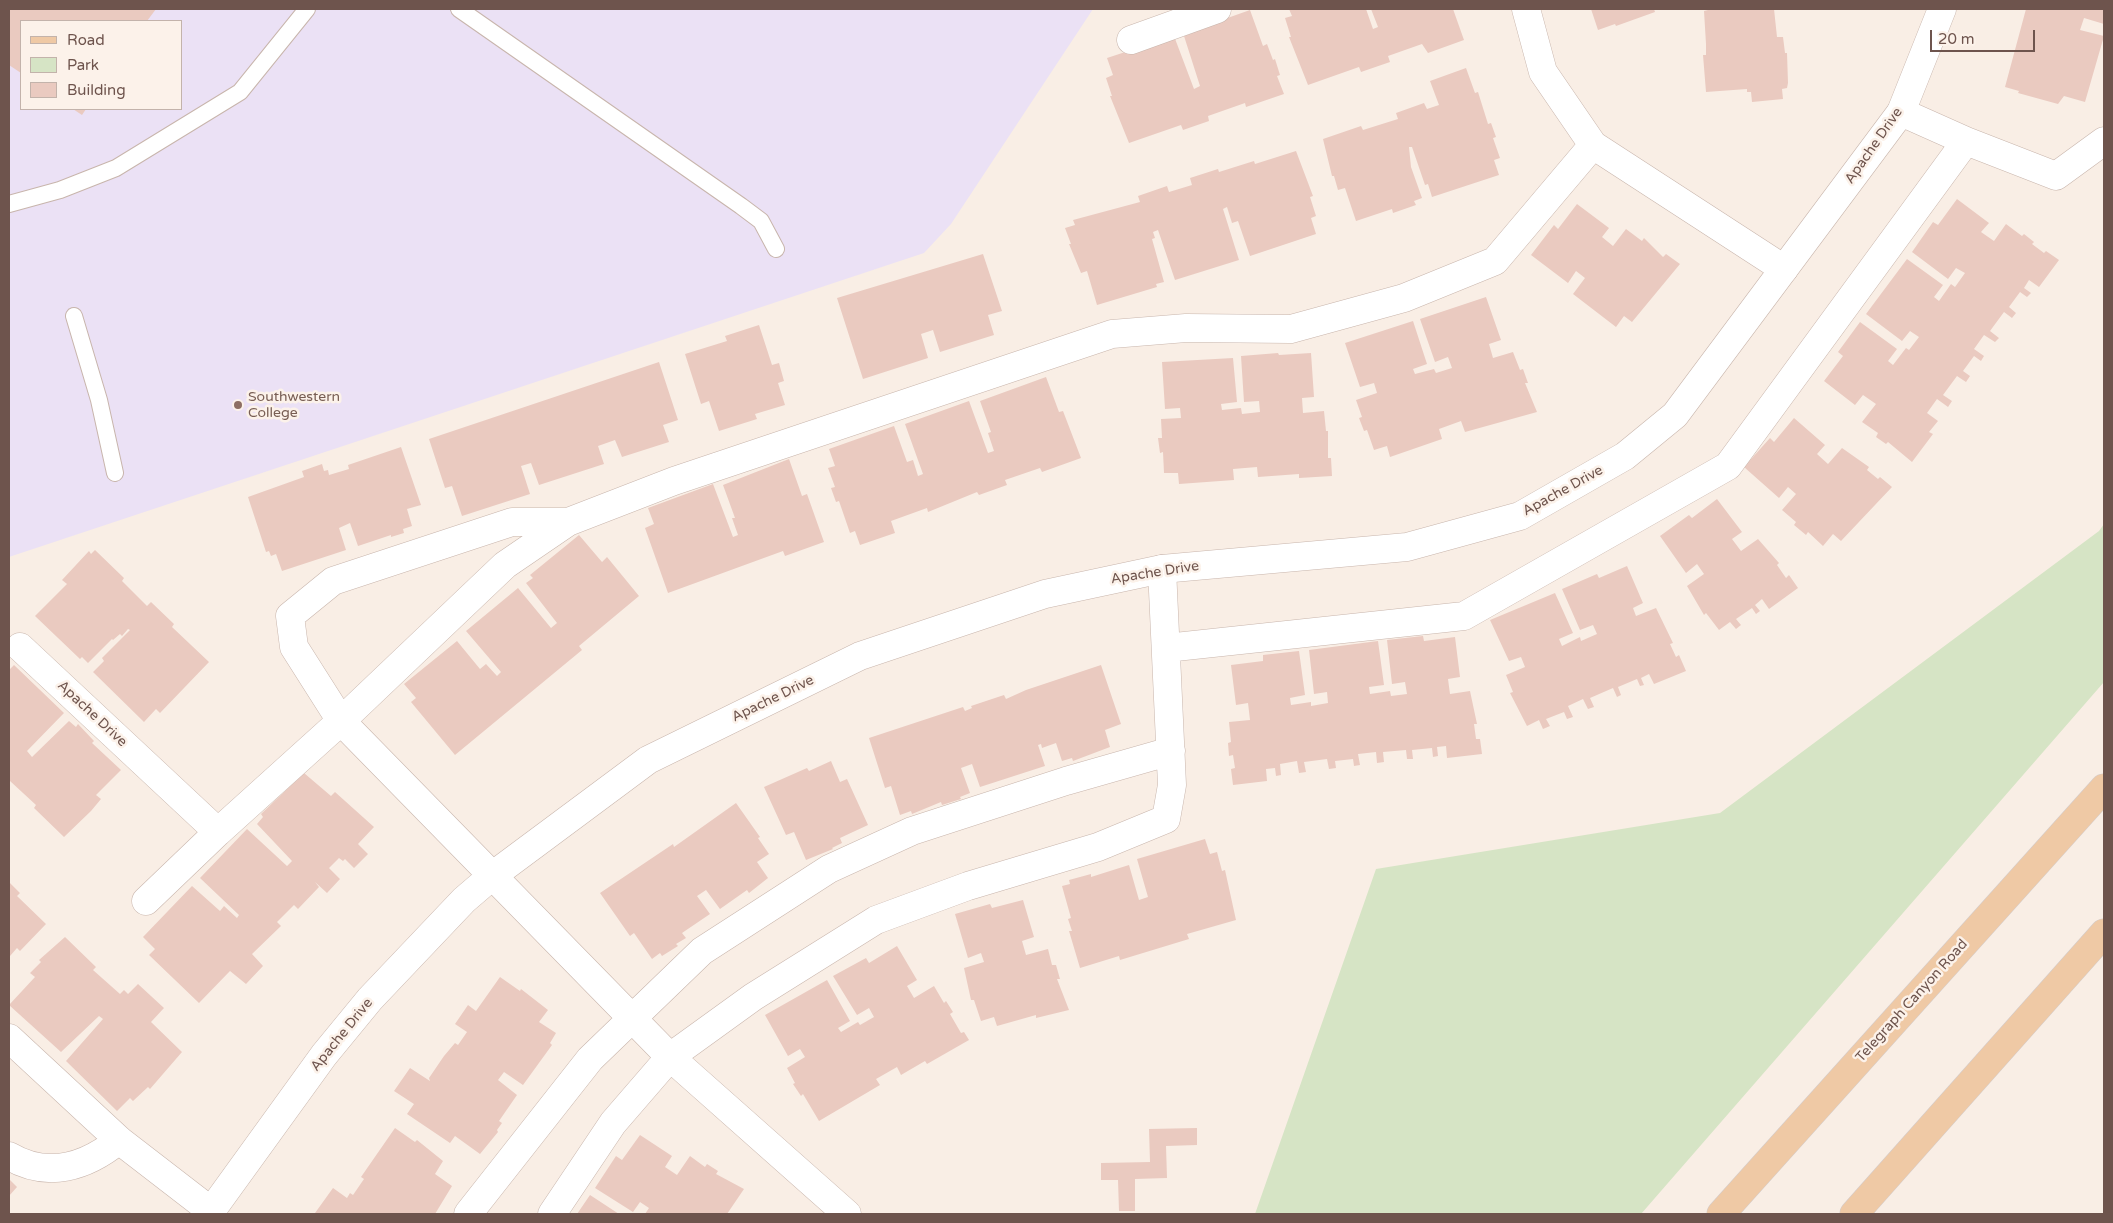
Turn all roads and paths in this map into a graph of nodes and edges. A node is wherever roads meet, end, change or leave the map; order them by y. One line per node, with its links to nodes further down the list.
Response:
1 (307, 9): 11 (lane)
2 (459, 9): 12 (lane)
3 (1217, 9): 6 (street)
4 (1526, 9): 10 (street)
5 (1942, 9): 7 (street, Apache Drive)
6 (1131, 40)
7 (1901, 112): 8 (street); 13 (street, Apache Drive)
8 (1966, 141): 9 (street); 19 (street)
9 (2104, 141)
10 (1593, 145): 13 (street); 16 (street)
11 (9, 204)
12 (776, 249)
13 (1784, 269): 17 (street, Apache Drive)
14 (74, 316): 15 (lane)
15 (115, 473)
16 (568, 522): 20 (street); 20 (street)
17 (1162, 569): 19 (street); 24 (street, Apache Drive)
18 (20, 647): 23 (street, Apache Drive)
19 (1166, 648): 21 (street)
20 (341, 721): 23 (street); 24 (street)
21 (1171, 751): 27 (street); 29 (street)
22 (2104, 788): 36 (main road, Telegraph Canyon Road)
23 (218, 832): 25 (street)
24 (492, 876): 27 (street); 32 (street, Apache Drive)
25 (146, 902)
26 (2104, 933): 37 (main road)
27 (631, 1018): 29 (street); 33 (street)
28 (9, 1038): 30 (street, Apache Drive)
29 (670, 1057): 34 (street); 35 (street)
30 (119, 1140): 31 (street); 32 (street, Apache Drive)
31 (9, 1156)
32 (210, 1212)
33 (468, 1214)
34 (552, 1214)
35 (847, 1214)
36 (1721, 1214)
37 (1854, 1214)

